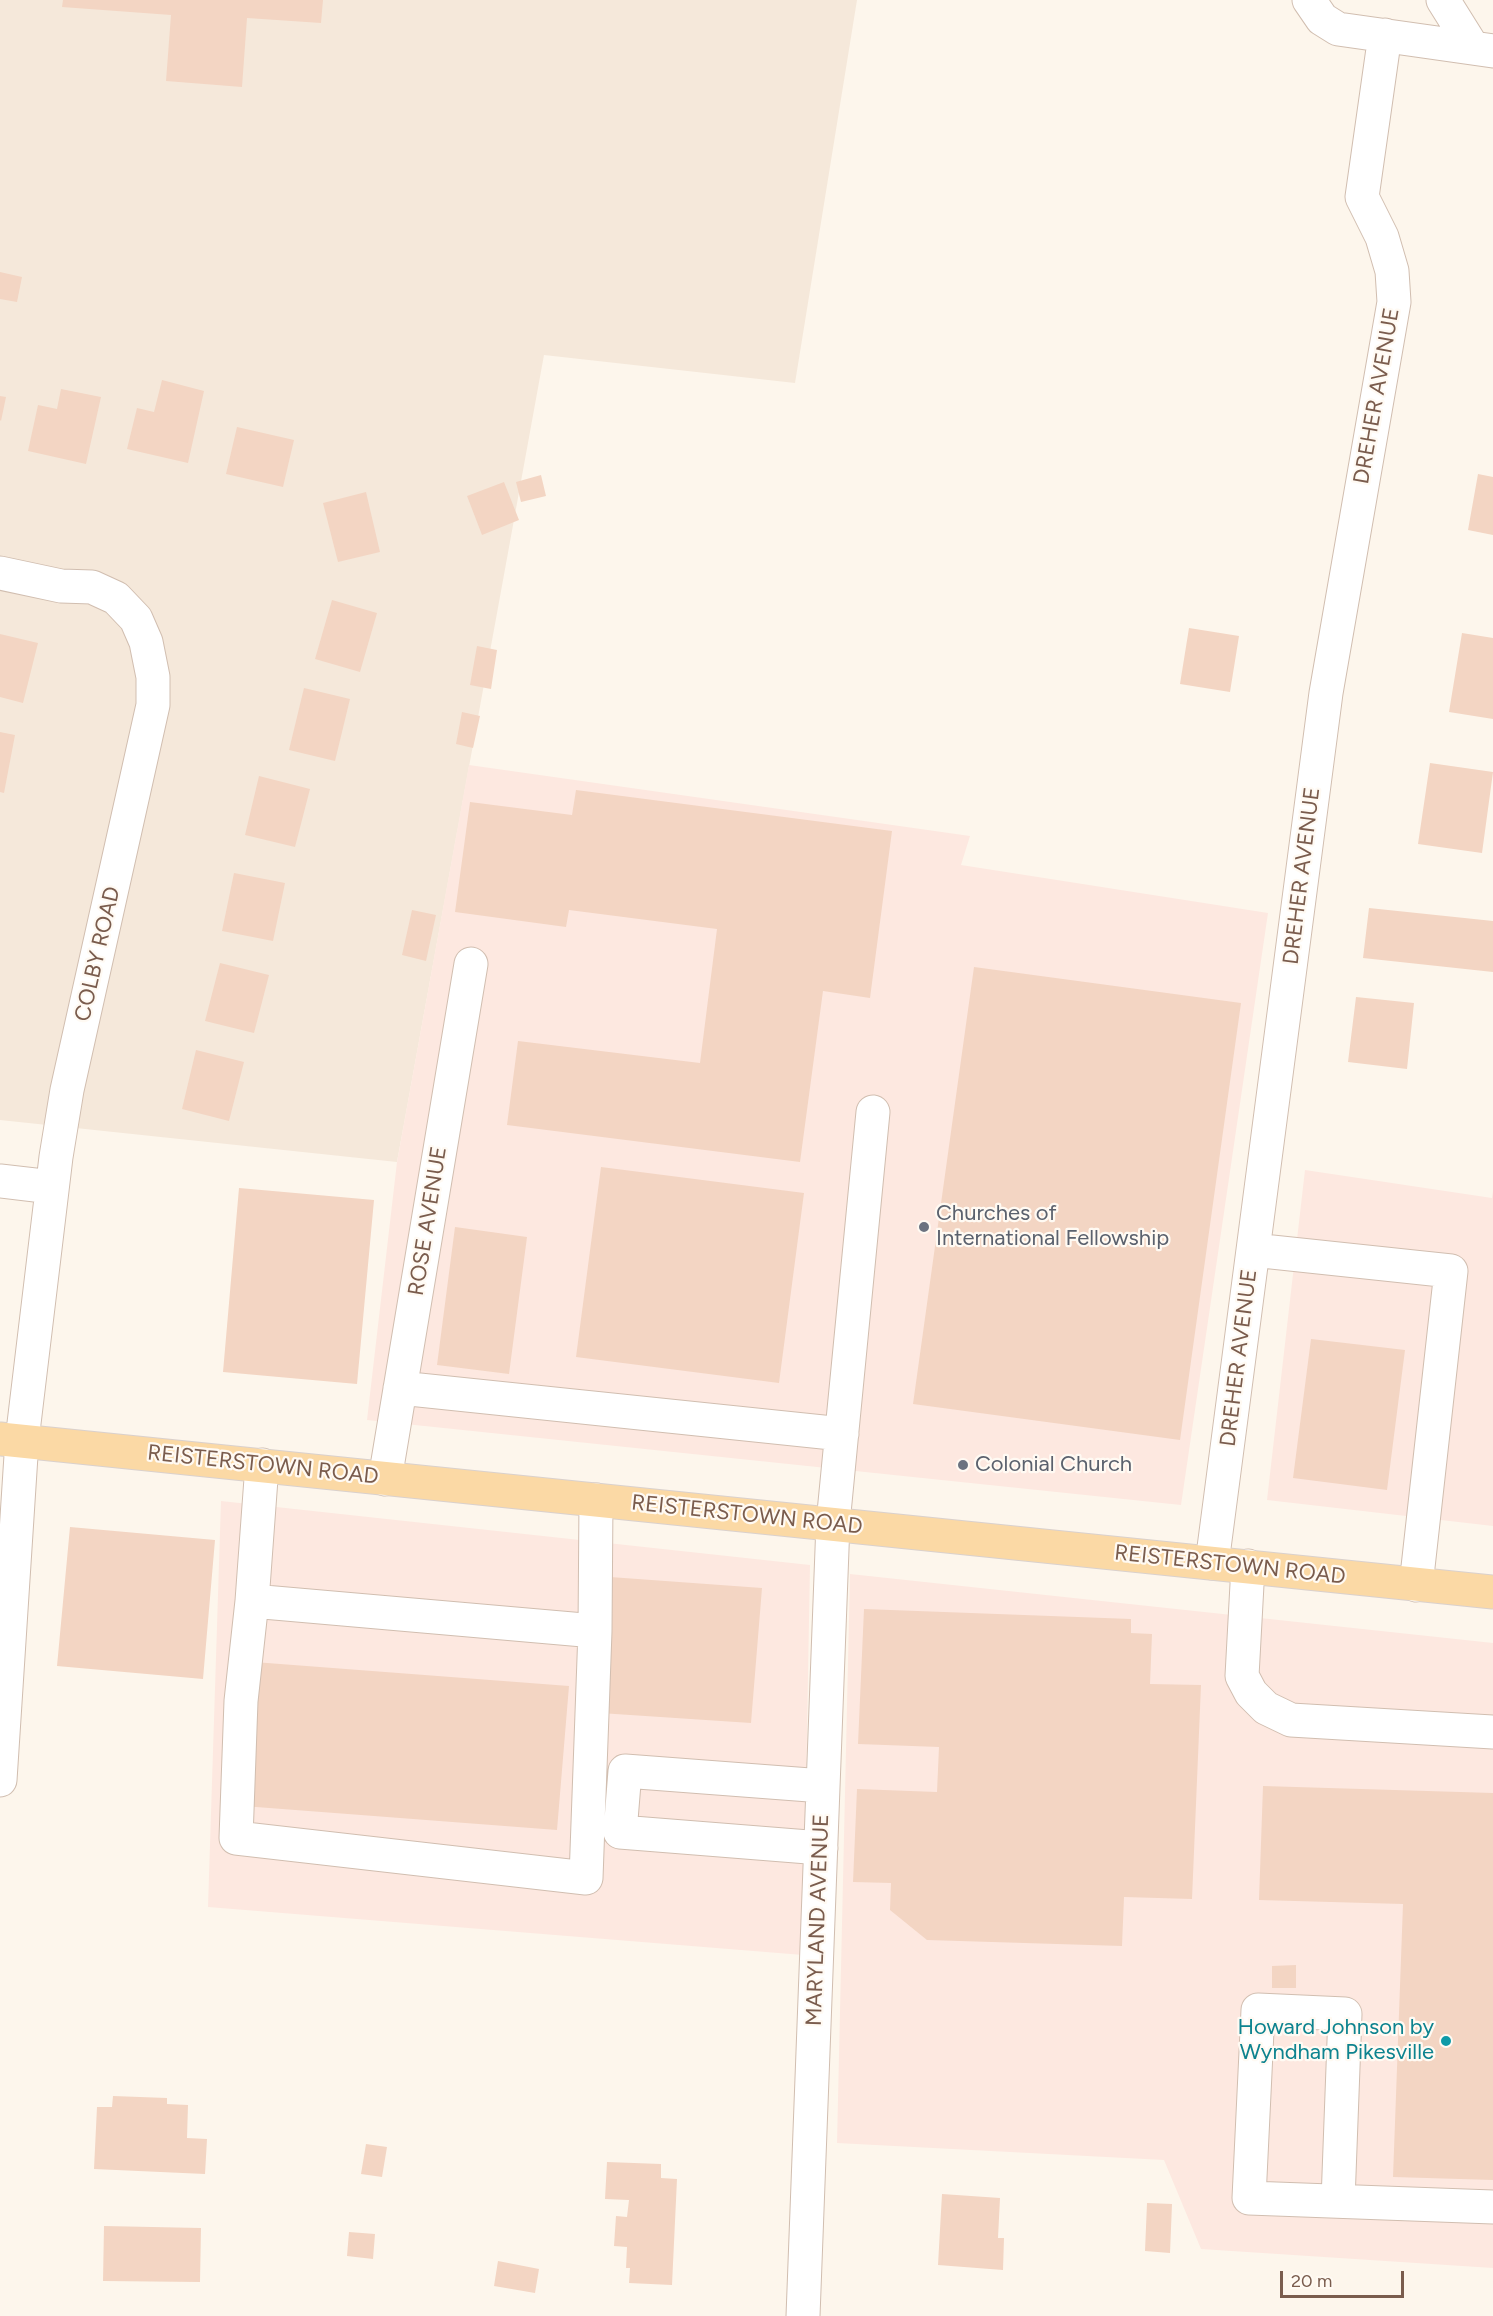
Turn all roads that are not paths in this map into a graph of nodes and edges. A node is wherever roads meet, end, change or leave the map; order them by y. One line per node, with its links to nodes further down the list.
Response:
1 (1309, 0): 3 (street)
2 (1443, 0): 4 (street)
3 (1385, 35): 4 (street); 10 (street, DREHER AVENUE)
4 (1483, 49)
5 (0, 573): 9 (street, COLBY ROAD)
6 (471, 964): 11 (street, ROSE AVENUE)
7 (873, 1112): 12 (street, MARYLAND AVENUE)
8 (0, 1182): 9 (street)
9 (52, 1187): 13 (street, COLBY ROAD)
10 (1253, 1250): 18 (street, DREHER AVENUE); 20 (street)
11 (400, 1388): 12 (street); 15 (street, ROSE AVENUE)
12 (842, 1434): 17 (street, MARYLAND AVENUE)
13 (11, 1439): 14 (main road, REISTERSTOWN ROAD); 25 (street, COLBY ROAD)
14 (262, 1465): 15 (main road, REISTERSTOWN ROAD); 22 (street)
15 (385, 1479): 16 (main road, REISTERSTOWN ROAD)
16 (596, 1500): 17 (main road, REISTERSTOWN ROAD); 23 (street)
17 (833, 1523): 18 (main road, REISTERSTOWN ROAD); 27 (street, MARYLAND AVENUE)
18 (1212, 1563): 19 (main road, REISTERSTOWN ROAD)
19 (1248, 1566): 20 (main road, REISTERSTOWN ROAD); 24 (street)
20 (1416, 1585): 21 (main road, REISTERSTOWN ROAD)
21 (1493, 1592)
22 (252, 1601): 23 (street); 23 (street)
23 (594, 1631)
24 (1493, 1732)
25 (1, 1736): 26 (street, COLBY ROAD)
26 (0, 1780)
27 (823, 1786): 28 (street, MARYLAND AVENUE); 28 (street)
28 (820, 1848): 31 (street, MARYLAND AVENUE)
29 (1338, 2201): 29 (street); 30 (street)
30 (1493, 2207)
31 (803, 2316)

